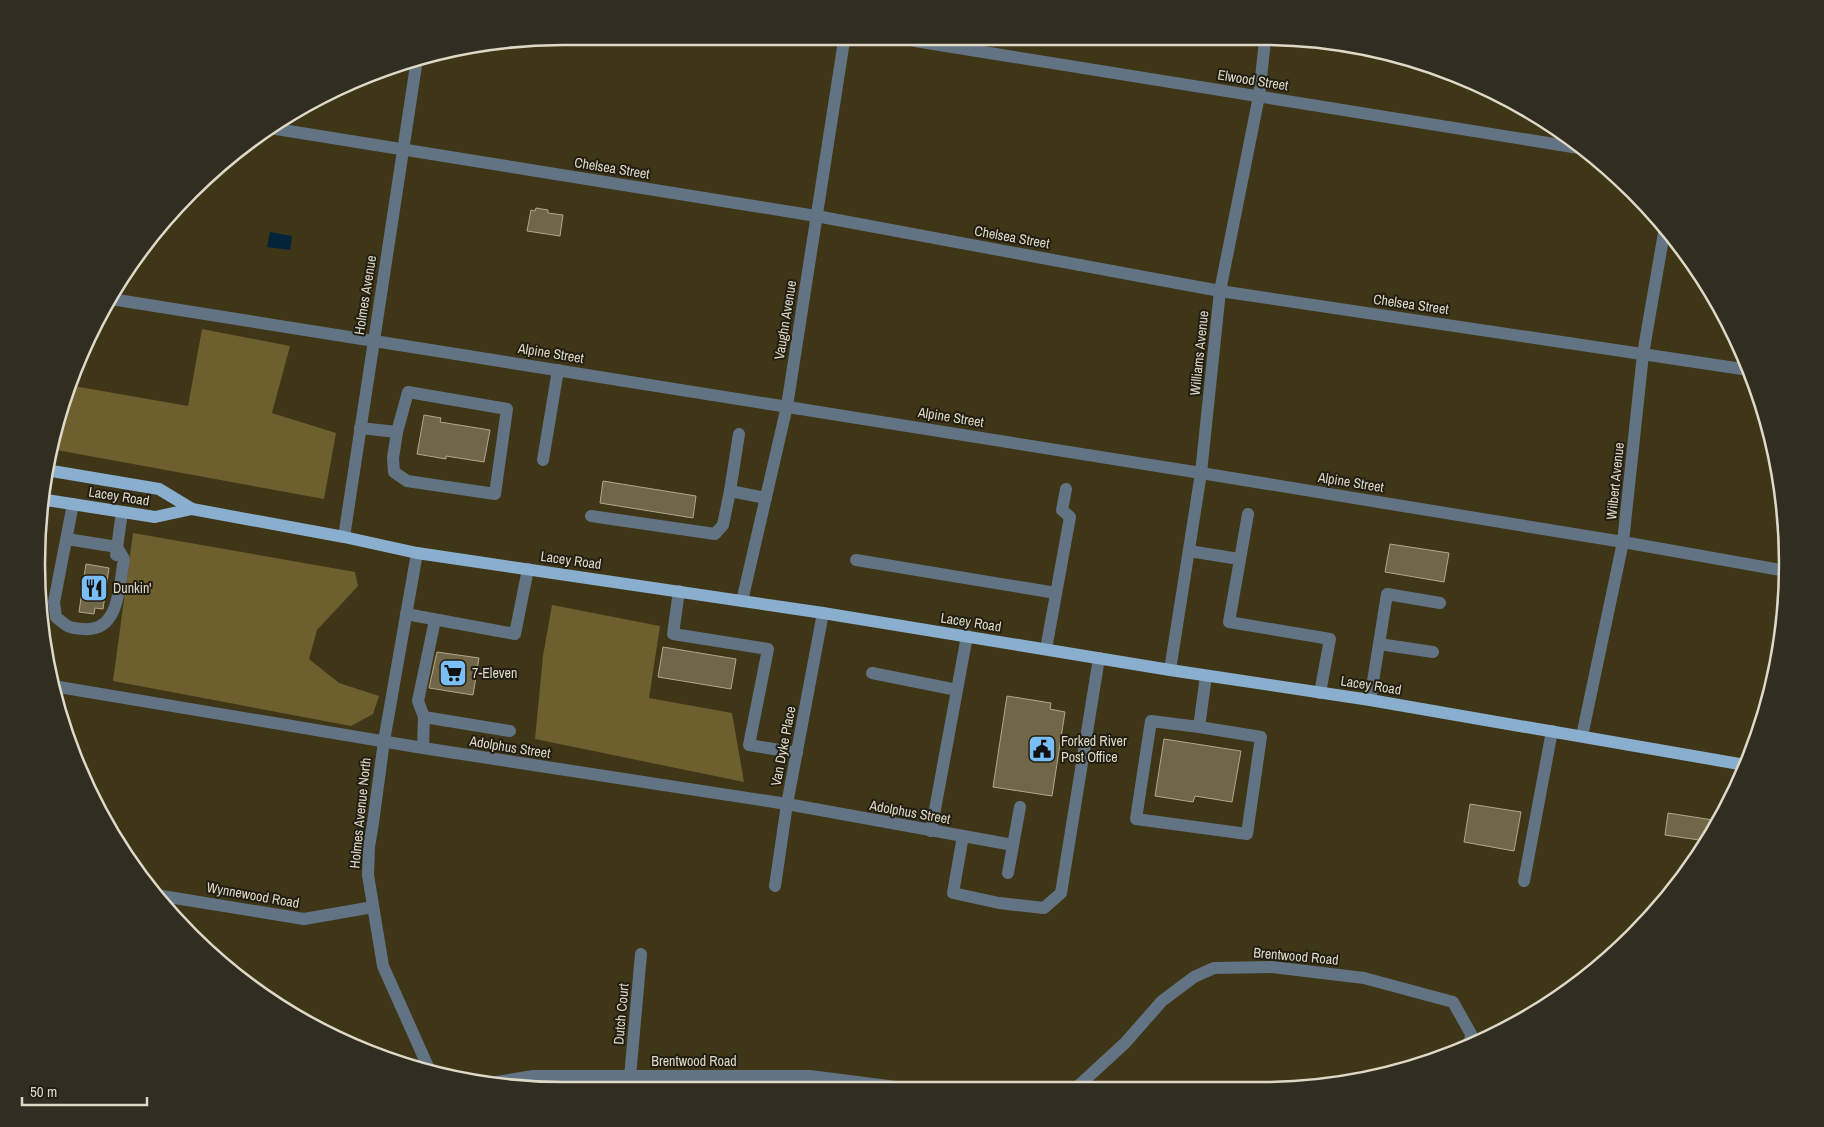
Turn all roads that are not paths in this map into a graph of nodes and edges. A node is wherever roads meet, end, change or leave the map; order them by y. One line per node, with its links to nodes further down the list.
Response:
1 (843, 45): 9 (street, Vaughn Avenue)
2 (941, 45): 5 (street, Elwood Street)
3 (1265, 45): 5 (street, Williams Avenue)
4 (416, 67): 8 (street, Holmes Avenue)
5 (1259, 96): 7 (street, Elwood Street); 11 (street, Williams Avenue)
6 (279, 130): 8 (street, Chelsea Street)
7 (1568, 146)
8 (402, 150): 9 (street, Chelsea Street); 13 (street, Holmes Avenue)
9 (816, 216): 11 (street, Chelsea Street); 17 (street, Vaughn Avenue)
10 (1663, 238): 14 (street, Wilbert Avenue)
11 (1220, 291): 14 (street, Chelsea Street); 23 (street, Williams Avenue)
12 (117, 300): 13 (street, Alpine Street)
13 (373, 340): 16 (street, Alpine Street); 18 (street, Holmes Avenue)
14 (1644, 354): 15 (street, Chelsea Street); 35 (street, Wilbert Avenue)
15 (1741, 369)
16 (558, 370): 17 (street, Alpine Street); 21 (street)
17 (787, 406): 23 (street, Alpine Street); 26 (street, Vaughn Avenue)
18 (360, 428): 19 (street); 33 (street, Holmes Avenue)
19 (397, 432): 19 (street)
20 (739, 434): 25 (street)
21 (543, 460)
22 (53, 471): 29 (main road, Lacey Road)
23 (1201, 472): 35 (street, Alpine Street); 37 (street, Williams Avenue)
24 (1066, 489): 44 (street)
25 (730, 491): 26 (street); 32 (street)
26 (766, 498): 45 (street, Vaughn Avenue)
27 (49, 500): 28 (main road, Lacey Road)
28 (73, 504): 30 (main road, Lacey Road); 34 (street)
29 (192, 509): 30 (main road, Lacey Road); 33 (main road, Lacey Road)
30 (122, 512): 36 (street)
31 (1248, 514): 39 (street)
32 (591, 516)
33 (344, 537): 38 (main road, Lacey Road)
34 (66, 539): 36 (street); 36 (street)
35 (1623, 542): 42 (street, Alpine Street); 66 (street, Wilbert Avenue)
36 (117, 548)
37 (1189, 551): 39 (street); 55 (street, Williams Avenue)
38 (417, 553): 41 (main road, Lacey Road); 48 (street, Holmes Avenue North)
39 (1239, 559): 60 (street)
40 (856, 560): 44 (street)
41 (528, 569): 43 (main road, Lacey Road); 49 (street)
42 (1779, 570)
43 (679, 591): 45 (main road, Lacey Road); 69 (street)
44 (1056, 593): 52 (street)
45 (742, 600): 47 (main road, Lacey Road)
46 (1440, 603): 51 (street)
47 (823, 613): 50 (main road, Lacey Road); 69 (street, Van Dyke Place)
48 (406, 614): 49 (street); 67 (street, Holmes Avenue North)
49 (435, 620): 62 (street)
50 (967, 636): 52 (main road, Lacey Road); 59 (street)
51 (1379, 644): 53 (street); 61 (street)
52 (1046, 649): 54 (main road, Lacey Road)
53 (1433, 652)
54 (1099, 658): 55 (main road, Lacey Road); 74 (street)
55 (1170, 670): 57 (main road, Lacey Road)
56 (872, 673): 59 (street)
57 (1206, 676): 60 (main road, Lacey Road); 63 (street)
58 (60, 687): 67 (street, Adolphus Street)
59 (957, 690): 73 (street)
60 (1320, 692): 61 (main road, Lacey Road)
61 (1370, 700): 65 (main road, Lacey Road)
62 (424, 717): 64 (street); 68 (street)
63 (1199, 727): 63 (street)
64 (510, 731)
65 (1552, 731): 66 (main road, Lacey Road); 77 (street)
66 (1582, 736): 70 (main road, Lacey Road)
67 (384, 741): 68 (street, Adolphus Street); 80 (street, Holmes Avenue North)
68 (424, 748): 71 (street, Adolphus Street)
69 (796, 753): 71 (street, Van Dyke Place)
70 (1739, 764)
71 (787, 804): 73 (street, Adolphus Street); 78 (street, Van Dyke Place)
72 (1020, 807): 75 (street)
73 (931, 831): 74 (street, Adolphus Street)
74 (962, 836): 75 (street, Adolphus Street)
75 (1013, 845): 76 (street)
76 (1008, 873)
77 (1524, 881)
78 (774, 886)
79 (167, 897): 80 (street, Wynnewood Road)
80 (374, 907): 83 (street, Holmes Avenue North)
81 (641, 954): 84 (street, Dutch Court)
82 (1471, 1038): 87 (street, Brentwood Road)
83 (426, 1063)
84 (630, 1077): 85 (street, Brentwood Road); 86 (street, Brentwood Road)
85 (512, 1079)
86 (857, 1082)
87 (1083, 1082)

